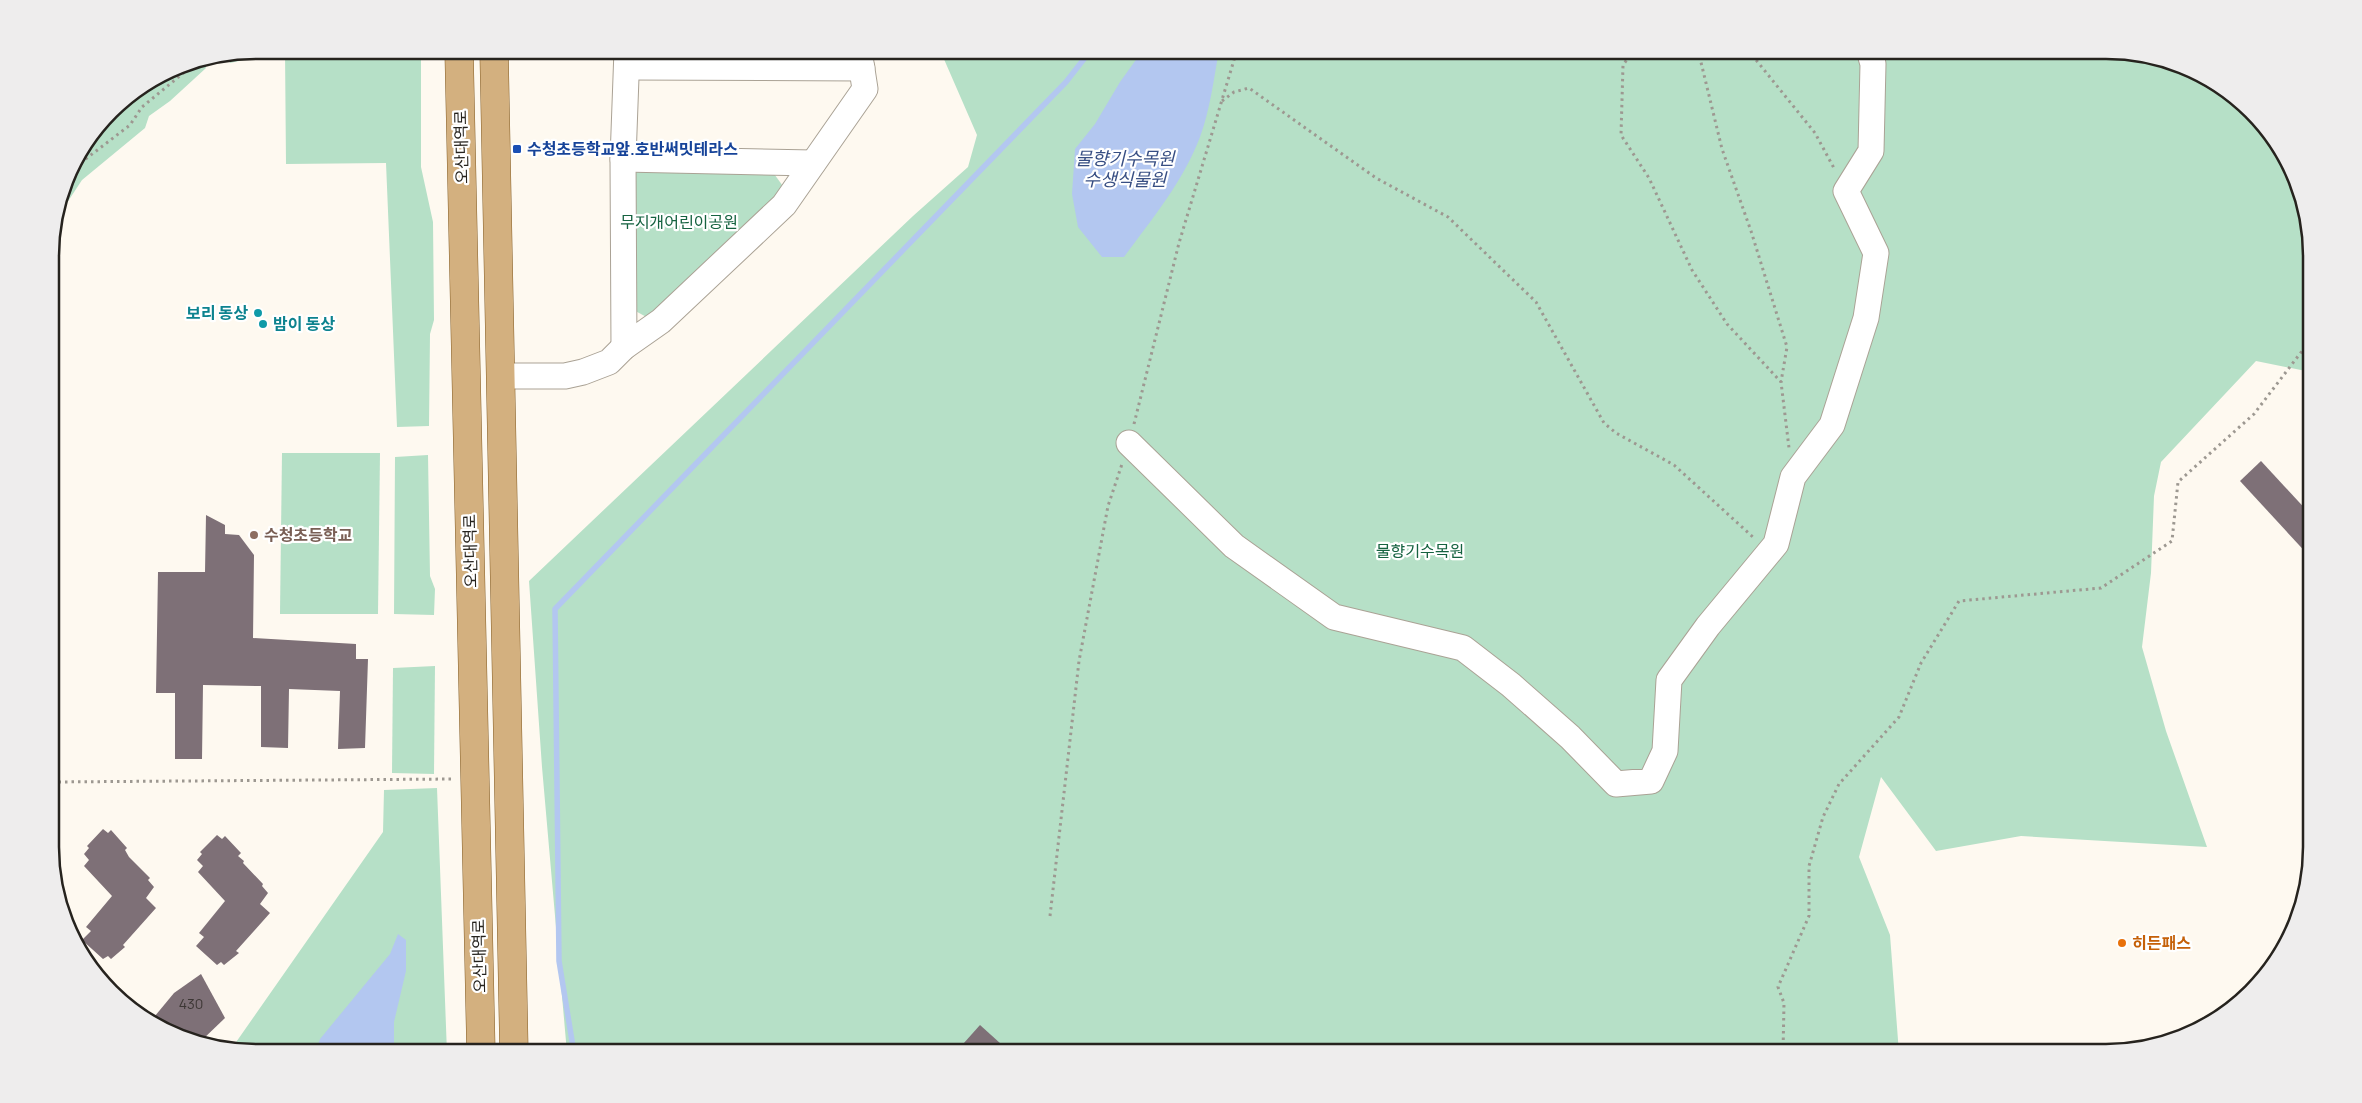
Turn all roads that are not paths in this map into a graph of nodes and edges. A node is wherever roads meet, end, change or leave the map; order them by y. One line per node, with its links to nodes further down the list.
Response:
1 (459, 59): 11 (main road, 오산대역로)
2 (494, 59): 9 (main road, 오산대역로)
3 (627, 59): 6 (street)
4 (860, 59): 7 (street)
5 (1872, 59): 10 (street)
6 (623, 159): 7 (street); 8 (street)
7 (813, 163): 8 (street)
8 (624, 347): 9 (street)
9 (500, 376): 12 (main road, 오산대역로)
10 (1129, 443)
11 (481, 1044)
12 (514, 1044)

